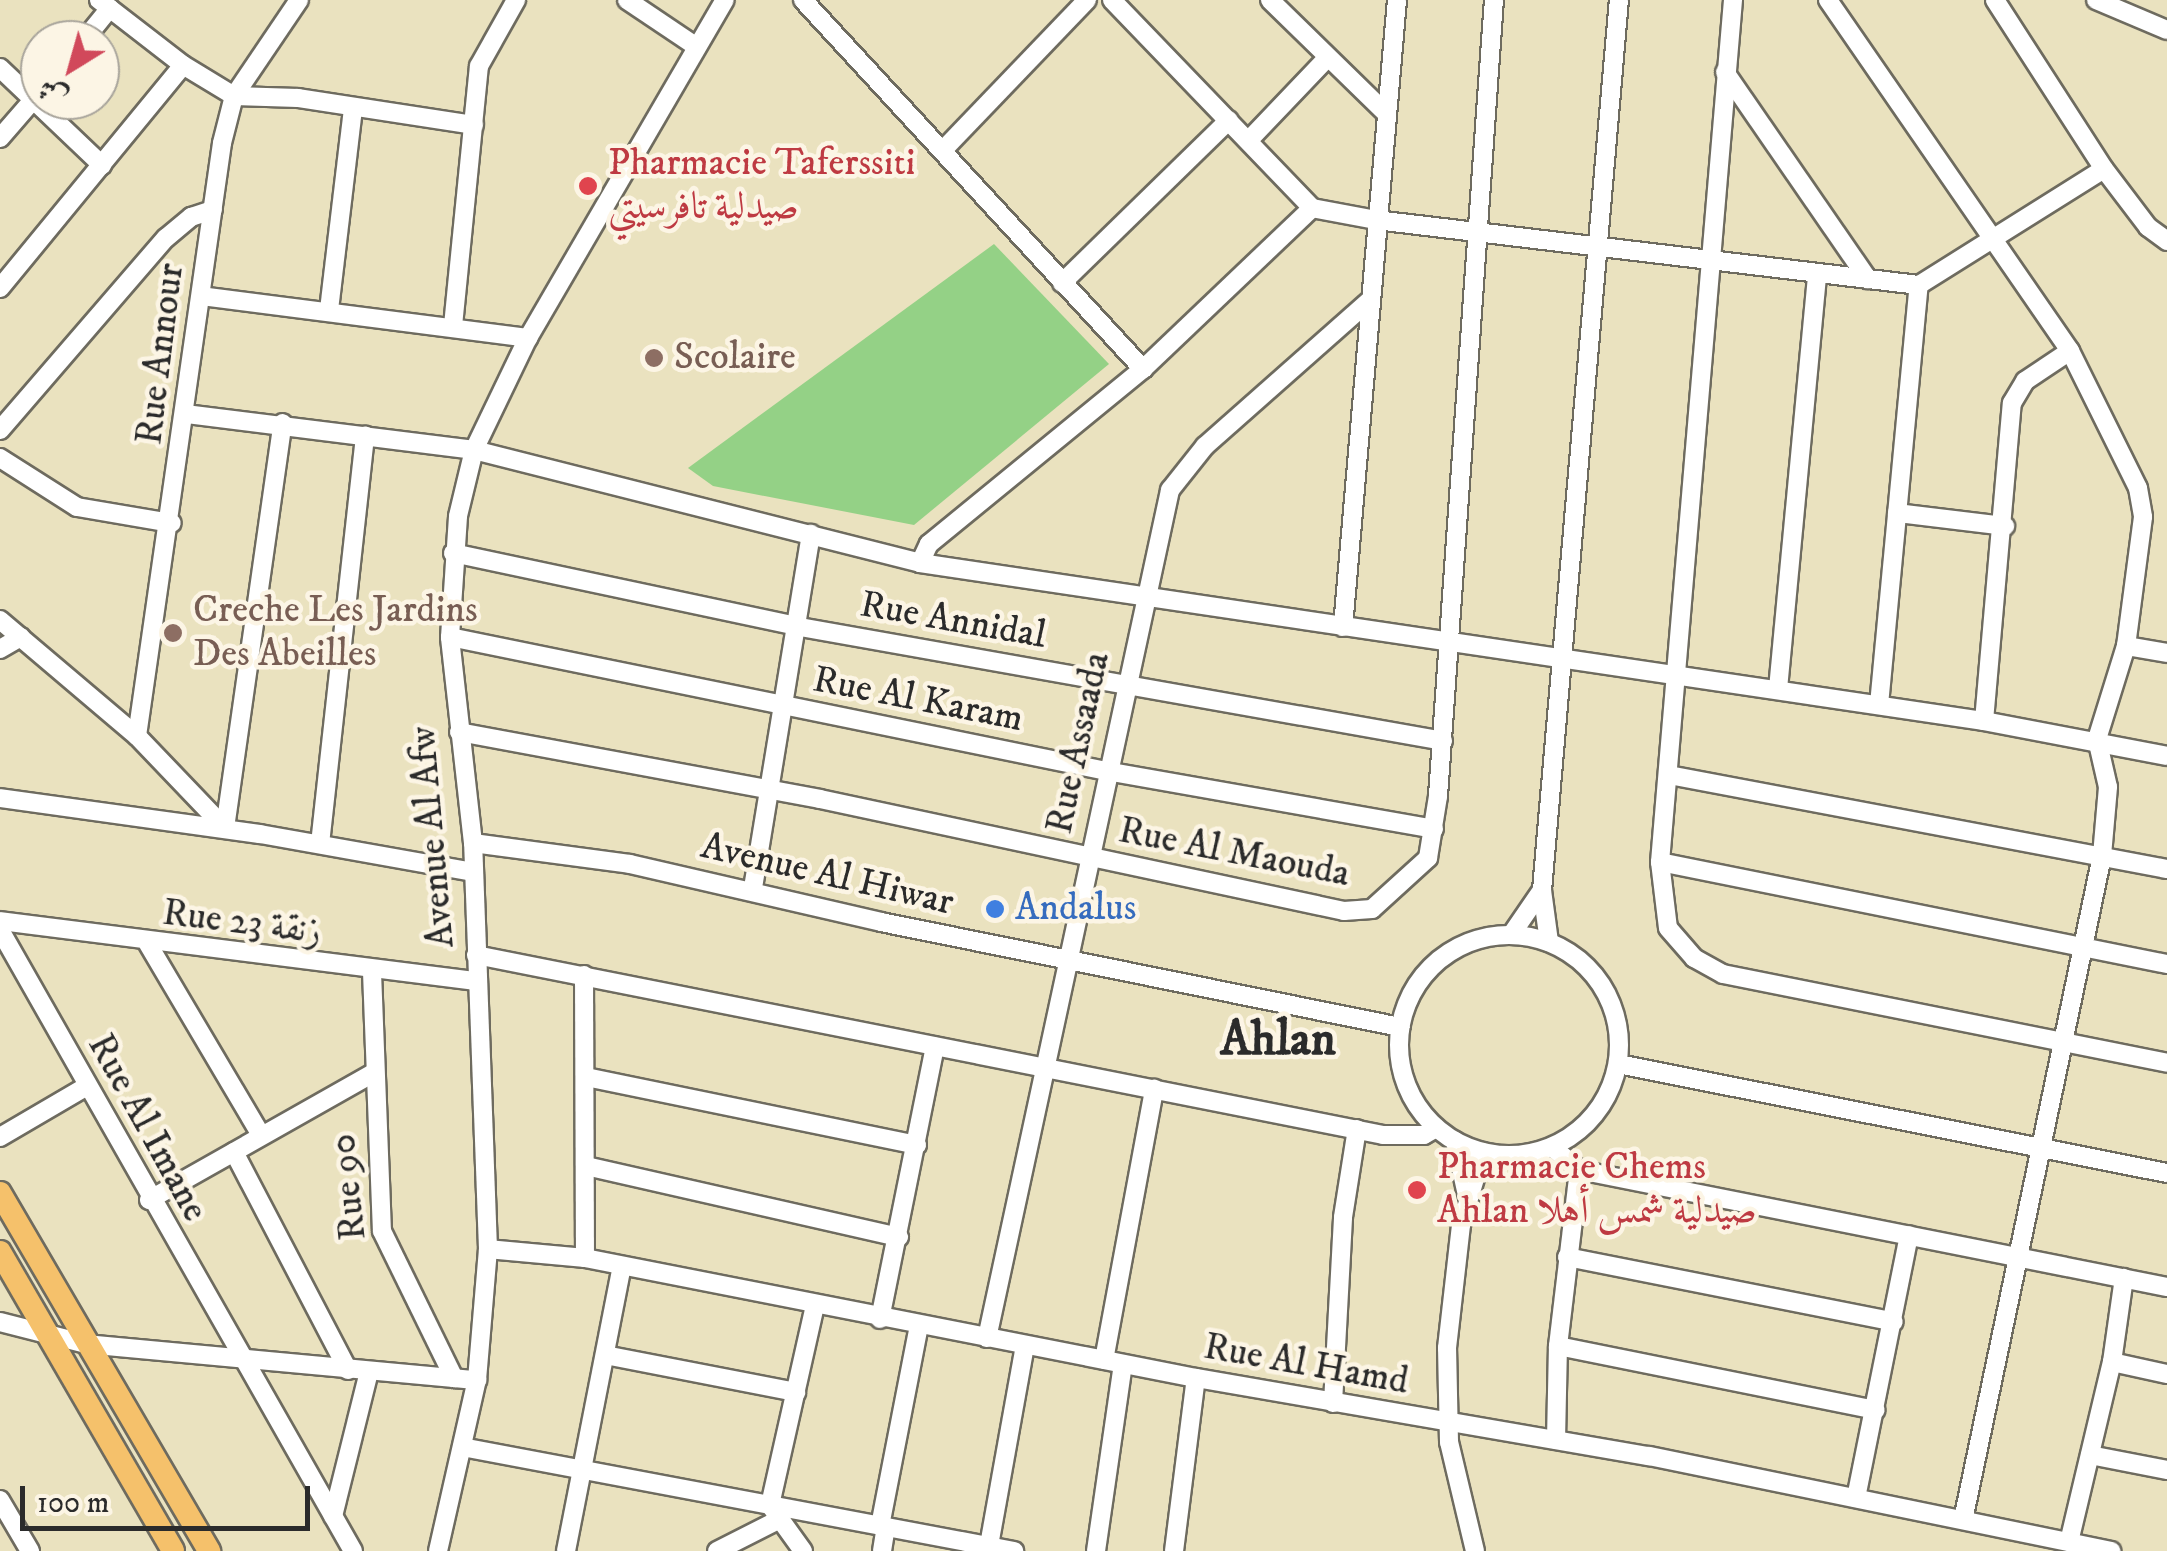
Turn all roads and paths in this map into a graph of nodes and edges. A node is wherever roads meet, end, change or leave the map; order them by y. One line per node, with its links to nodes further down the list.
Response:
1 (299, 0): 22 (street, Rue Annour)
2 (516, 0): 28 (street)
3 (627, 0): 18 (street)
4 (725, 0): 18 (street, Avenue Al Afw)
5 (803, 0): 31 (street)
6 (1086, 0): 31 (street)
7 (1112, 0): 27 (street)
8 (1270, 0): 19 (street)
9 (1397, 0): 24 (street)
10 (1494, 0): 37 (street, Rue Al Maouda)
11 (1619, 0): 40 (street)
12 (1733, 0): 21 (street)
13 (1828, 0): 38 (street)
14 (1995, 0): 33 (street)
15 (2096, 0): 17 (street)
16 (105, 4): 20 (street)
17 (2167, 30)
18 (696, 47): 51 (street, Avenue Al Afw)
19 (1327, 58): 24 (street); 30 (street)
20 (182, 66): 22 (street); 32 (street)
21 (1725, 72): 41 (street); 43 (street)
22 (234, 96): 23 (street); 35 (street, Rue Annour)
23 (353, 109): 28 (street); 49 (street)
24 (1387, 114): 36 (street)
25 (20, 115): 29 (street)
26 (61, 120): 32 (street)
27 (1229, 120): 30 (street); 44 (street)
28 (474, 126): 50 (street)
29 (0, 138)
30 (1249, 140): 34 (street)
31 (945, 148): 44 (street)
32 (102, 165): 46 (street)
33 (2104, 169): 38 (street); 39 (street)
34 (1312, 208): 36 (street); 53 (street)
35 (213, 210): 47 (street, Rue Annour); 56 (street)
36 (1376, 220): 37 (street); 48 (street)
37 (1478, 237): 40 (street); 72 (street, Rue Al Maouda)
38 (1993, 239): 45 (street); 52 (street)
39 (2167, 240)
40 (1594, 248): 41 (street); 76 (street)
41 (1709, 262): 42 (street); 77 (street)
42 (1817, 275): 43 (street); 79 (street)
43 (1868, 279): 45 (street)
44 (1062, 282): 53 (street)
45 (1918, 285): 60 (street)
46 (0, 288)
47 (201, 296): 49 (street); 54 (street, Rue Annour)
48 (1368, 302): 66 (street, Rue Assaada); 69 (street)
49 (329, 310): 50 (street)
50 (453, 326): 51 (street)
51 (528, 338): 58 (street, Avenue Al Afw)
52 (2070, 351): 62 (street); 73 (street)
53 (1142, 370): 65 (street)
54 (186, 414): 55 (street); 61 (street, Rue Annour)
55 (283, 422): 57 (street); 92 (street)
56 (0, 430)
57 (364, 435): 58 (street); 94 (street)
58 (474, 450): 63 (street); 64 (street, Avenue Al Afw)
59 (0, 458): 61 (street)
60 (1897, 513): 62 (street); 81 (street)
61 (172, 523): 84 (street, Rue Annour)
62 (2005, 526): 82 (street)
63 (812, 534): 65 (street); 68 (street)
64 (453, 553): 68 (street, Rue Annidal); 71 (street, Avenue Al Afw)
65 (920, 563): 66 (street)
66 (1142, 595): 69 (street); 78 (street, Rue Assaada)
67 (0, 620): 70 (street)
68 (800, 626): 78 (street, Rue Annidal); 80 (street)
69 (1343, 628): 72 (street)
70 (21, 637): 74 (street); 84 (street)
71 (450, 638): 80 (street, Rue Al Karam); 83 (street, Avenue Al Afw)
72 (1447, 644): 76 (street); 86 (street, Rue Al Maouda)
73 (2126, 646): 75 (street); 85 (street)
74 (0, 649)
75 (2167, 653)
76 (1562, 656): 77 (street); 102 (street)
77 (1676, 675): 79 (street); 89 (street)
78 (1124, 684): 86 (street, Rue Annidal); 88 (street, Rue Assaada)
79 (1778, 689): 81 (street)
80 (782, 706): 88 (street, Rue Al Karam); 90 (street)
81 (1879, 706): 82 (street)
82 (1984, 721): 85 (street)
83 (459, 732): 90 (street, Rue Al Maouda); 95 (street, Avenue Al Afw)
84 (137, 736): 92 (street)
85 (2097, 739): 87 (street); 96 (street)
86 (1443, 742): 93 (street, Rue Al Maouda)
87 (2167, 756)
88 (1106, 771): 93 (street, Rue Al Karam); 97 (street, Rue Assaada)
89 (1669, 775): 96 (street); 98 (street)
90 (766, 794): 97 (street, Rue Al Maouda); 101 (street)
91 (0, 798): 92 (street)
92 (224, 828): 94 (street)
93 (1434, 829): 97 (street, Rue Al Maouda)
94 (320, 844): 100 (street)
95 (472, 844): 100 (street, Avenue Al Afw); 101 (street, Avenue Al Hiwar)
96 (2102, 856): 99 (street); 108 (street)
97 (1088, 857): 110 (street, Rue Assaada)
98 (1660, 862): 108 (street); 116 (street)
99 (2167, 869)
100 (472, 872): 109 (street, Avenue Al Afw)
101 (753, 888): 110 (street, Avenue Al Hiwar)
102 (1542, 890): 105 (street); 106 (street)
103 (0, 921): 107 (street, Rue 23 زنقة)
104 (0, 930): 123 (street, Rue Al Imane)
105 (1512, 934): 106 (street); 115 (street)
106 (1549, 942): 119 (street)
107 (148, 944): 112 (street, Rue 23 زنقة); 127 (street)
108 (2082, 947): 111 (street); 116 (street)
109 (476, 955): 113 (street); 114 (street, Avenue Al Afw)
110 (1067, 960): 115 (street, Avenue Al Hiwar); 120 (street, Rue Assaada)
111 (2167, 964)
112 (372, 972): 114 (street, Rue 23 زنقة); 121 (street, Rue 90)
113 (584, 975): 117 (street); 122 (street)
114 (477, 981): 143 (street, Avenue Al Afw)
115 (1400, 1028): 125 (street)
116 (2063, 1044): 118 (street); 132 (street)
117 (936, 1046): 120 (street); 130 (street)
118 (2167, 1063)
119 (1618, 1064): 131 (street); 132 (street)
120 (1046, 1068): 124 (street); 157 (street, Rue Assaada)
121 (372, 1074): 127 (street); 168 (street, Rue 90)
122 (586, 1077): 130 (street); 135 (street)
123 (86, 1086): 128 (street); 140 (street, Rue Al Imane)
124 (1154, 1090): 126 (street); 163 (street)
125 (1436, 1128): 126 (street); 129 (street)
126 (1356, 1129): 172 (street)
127 (261, 1136): 133 (street)
128 (0, 1137)
129 (1455, 1141): 134 (street); 139 (street)
130 (917, 1145): 142 (street)
131 (1552, 1147): 134 (street); 136 (street)
132 (2040, 1150): 137 (street); 147 (street)
133 (234, 1152): 140 (street); 165 (street)
134 (1482, 1152): 139 (street)
135 (586, 1166): 142 (street); 146 (street)
136 (1579, 1170): 141 (street); 145 (street)
137 (2167, 1174)
138 (0, 1194): 158 (main road)
139 (1467, 1196): 174 (street)
140 (149, 1200): 162 (street, Rue Al Imane)
141 (1909, 1235): 147 (street); 154 (street)
142 (899, 1238): 152 (street)
143 (488, 1248): 146 (street, Rue Al Hamd); 170 (street, Avenue Al Afw)
144 (0, 1252): 156 (main road)
145 (1567, 1257): 154 (street); 160 (street)
146 (585, 1258): 148 (street, Rue Al Hamd)
147 (2022, 1258): 149 (street); 184 (street)
148 (622, 1266): 151 (street, Rue Al Hamd); 161 (street)
149 (2124, 1278): 150 (street); 164 (street)
150 (2167, 1287)
151 (815, 1305): 152 (street, Rue Al Hamd); 171 (street)
152 (880, 1318): 155 (street, Rue Al Hamd)
153 (0, 1322): 156 (street)
154 (1894, 1322): 173 (street)
155 (919, 1326): 157 (street, Rue Al Hamd); 185 (street)
156 (47, 1334): 158 (street); 189 (main road)
157 (988, 1338): 159 (street, Rue Al Hamd)
158 (86, 1344): 162 (street); 190 (main road)
159 (1025, 1345): 163 (street, Rue Al Hamd); 187 (street)
160 (1558, 1346): 173 (street); 175 (street)
161 (605, 1355): 171 (street); 178 (street)
162 (240, 1356): 165 (street); 183 (street, Rue Al Imane)
163 (1114, 1362): 169 (street, Rue Al Hamd); 198 (street)
164 (2112, 1362): 167 (street); 177 (street)
165 (348, 1370): 166 (street)
166 (369, 1372): 168 (street); 183 (street)
167 (2167, 1374)
168 (454, 1378): 170 (street)
169 (1196, 1378): 172 (street, Rue Al Hamd); 199 (street)
170 (477, 1380): 176 (street, Avenue Al Afw)
171 (796, 1392): 182 (street)
172 (1333, 1403): 174 (street, Rue Al Hamd)
173 (1876, 1410): 180 (street)
174 (1452, 1425): 175 (street, Rue Al Hamd); 200 (street)
175 (1556, 1440): 180 (street, Rue Al Hamd)
176 (462, 1447): 178 (street); 192 (street, Avenue Al Afw)
177 (2090, 1455): 179 (street); 186 (street)
178 (582, 1470): 182 (street); 193 (street)
179 (2167, 1470)
180 (1856, 1498): 184 (street, Rue Al Hamd)
181 (0, 1500): 188 (street)
182 (774, 1512): 185 (street); 194 (street); 195 (street)
183 (333, 1516): 191 (street, Rue Al Imane)
184 (1963, 1520): 186 (street, Rue Al Hamd)
185 (883, 1526): 187 (street); 196 (street)
186 (2069, 1542): 201 (street, Rue Al Hamd)
187 (989, 1549): 197 (street)
188 (30, 1551)
189 (172, 1551)
190 (209, 1551)
191 (353, 1551)
192 (438, 1551)
193 (566, 1551)
194 (717, 1551)
195 (803, 1551)
196 (882, 1551)
197 (1014, 1551)
198 (1096, 1551)
199 (1174, 1551)
200 (1475, 1551)
201 (2111, 1551)

